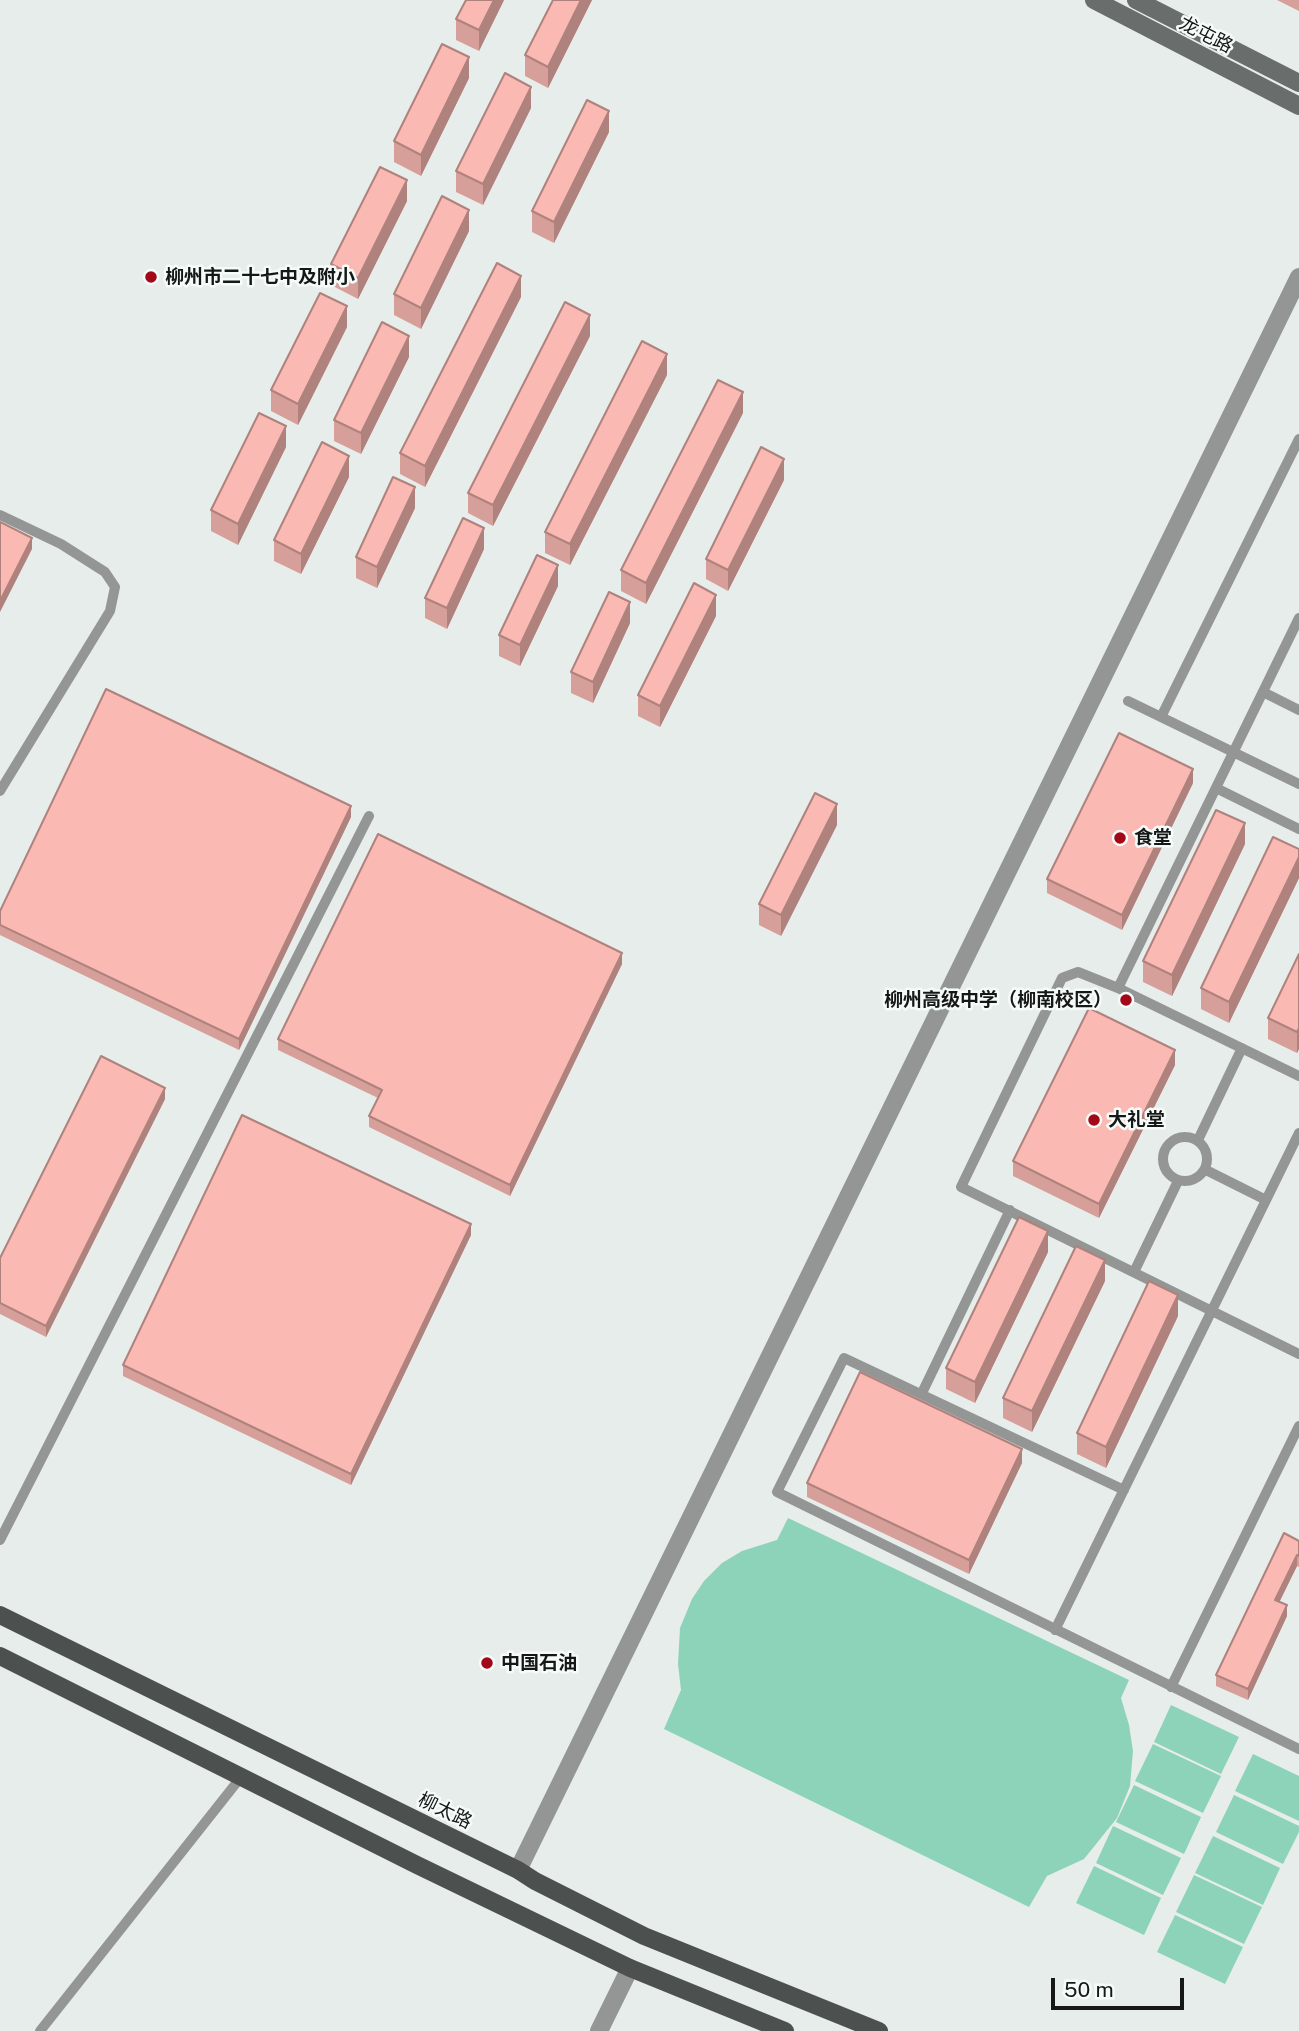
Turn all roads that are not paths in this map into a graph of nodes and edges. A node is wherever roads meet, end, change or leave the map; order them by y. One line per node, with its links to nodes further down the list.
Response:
1 (1094, 0): 4 (main road, 龙屯路)
2 (1136, 0): 3 (main road, 龙屯路)
3 (1299, 83)
4 (1299, 106)
5 (1299, 276): 41 (street)
6 (1299, 439): 12 (lane)
7 (0, 515): 16 (lane)
8 (1299, 618): 9 (lane)
9 (1263, 692): 11 (lane); 13 (lane)
10 (1128, 701): 12 (lane)
11 (1299, 710)
12 (1161, 717): 13 (lane)
13 (1233, 752): 14 (lane); 15 (lane)
14 (1299, 784)
15 (1216, 788): 18 (lane); 19 (lane)
16 (0, 791)
17 (369, 816): 34 (lane)
18 (1299, 829)
19 (1118, 988): 20 (lane); 27 (lane)
20 (1242, 1048): 21 (lane); 23 (lane)
21 (1299, 1076)
22 (1299, 1133): 26 (lane)
23 (1198, 1140): 24 (lane); 25 (lane)
24 (1206, 1170): 25 (lane); 26 (lane)
25 (1178, 1181): 28 (lane)
26 (1266, 1200): 29 (lane)
27 (1010, 1210): 28 (lane); 31 (lane)
28 (1134, 1272): 29 (lane)
29 (1212, 1311): 30 (lane); 33 (lane)
30 (1299, 1354)
31 (922, 1393): 33 (lane); 36 (lane)
32 (1299, 1426): 38 (lane)
33 (1124, 1490): 36 (lane)
34 (0, 1540)
35 (0, 1615): 41 (main road, 柳太路)
36 (1055, 1630): 38 (lane)
37 (0, 1656): 40 (main road)
38 (1171, 1687): 39 (lane)
39 (1299, 1749)
40 (242, 1777): 42 (main road); 43 (lane)
41 (518, 1870): 46 (main road, 柳太路)
42 (630, 1968): 44 (street); 45 (main road)
43 (40, 2031)
44 (599, 2031)
45 (785, 2031)
46 (878, 2031)

